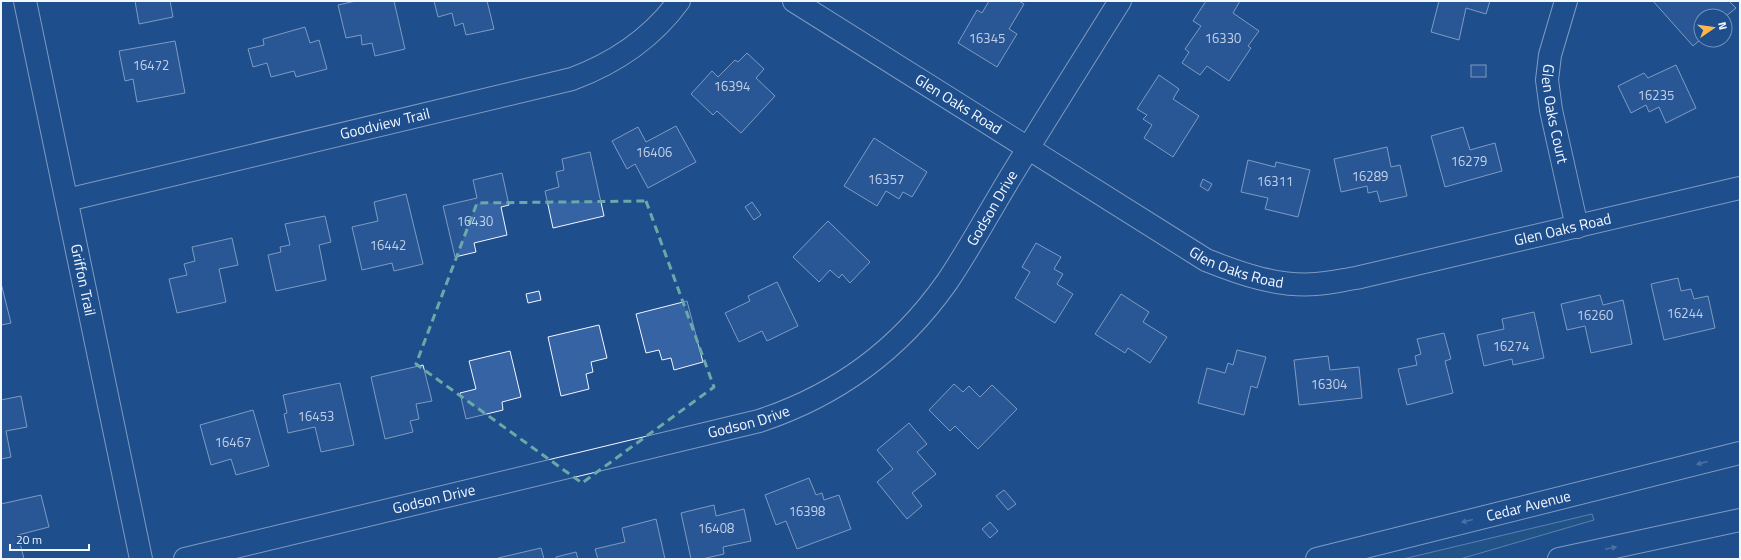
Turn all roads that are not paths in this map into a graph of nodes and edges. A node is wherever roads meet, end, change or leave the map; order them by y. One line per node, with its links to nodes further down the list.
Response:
1 (25, 1): 8 (street, Griffon Trail)
2 (679, 1): 8 (street, Goodview Trail)
3 (794, 1): 6 (street, Glen Oaks Road)
4 (1120, 1): 6 (street, Godson Drive)
5 (1566, 1): 9 (street, Glen Oaks Court)
6 (1027, 150): 9 (street, Glen Oaks Road); 13 (street, Godson Drive)
7 (1740, 188): 9 (street, Glen Oaks Road)
8 (67, 200): 12 (street, Griffon Trail)
9 (1577, 227)
10 (1740, 453): 14 (street, Cedar Avenue, one-way to 14)
11 (1740, 520): 15 (street, one-way to 11)
12 (140, 559)
13 (185, 559)
14 (1317, 559)
15 (1560, 559)

